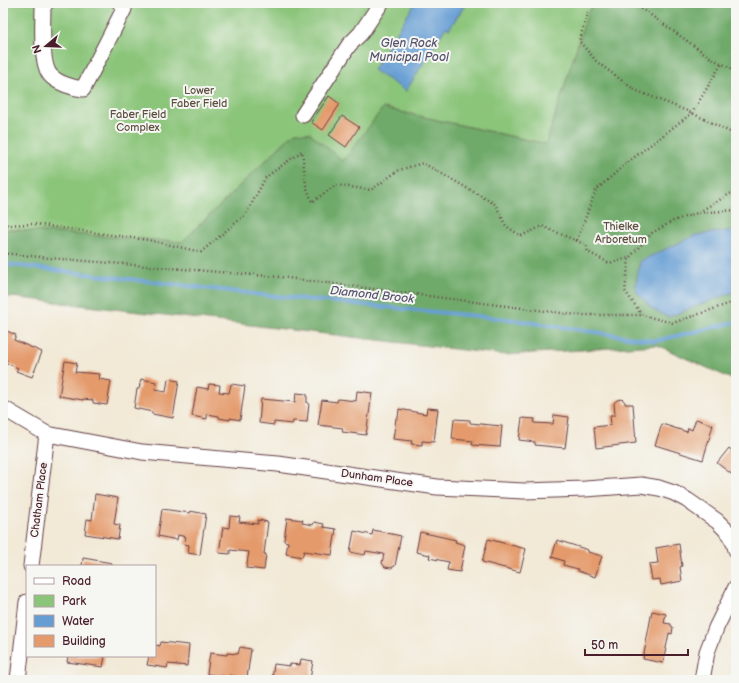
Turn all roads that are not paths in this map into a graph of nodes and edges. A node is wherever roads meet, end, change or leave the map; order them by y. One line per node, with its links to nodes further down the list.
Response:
1 (46, 3): 2 (street)
2 (120, 3)
3 (381, 3): 4 (street)
4 (303, 115)
5 (3, 408): 6 (street, Dunham Place)
6 (47, 434): 7 (street, Dunham Place); 8 (street, Chatham Place)
7 (736, 550)
8 (31, 565)
9 (734, 592): 12 (street)
10 (26, 611): 11 (street)
11 (18, 680)
12 (702, 680)

